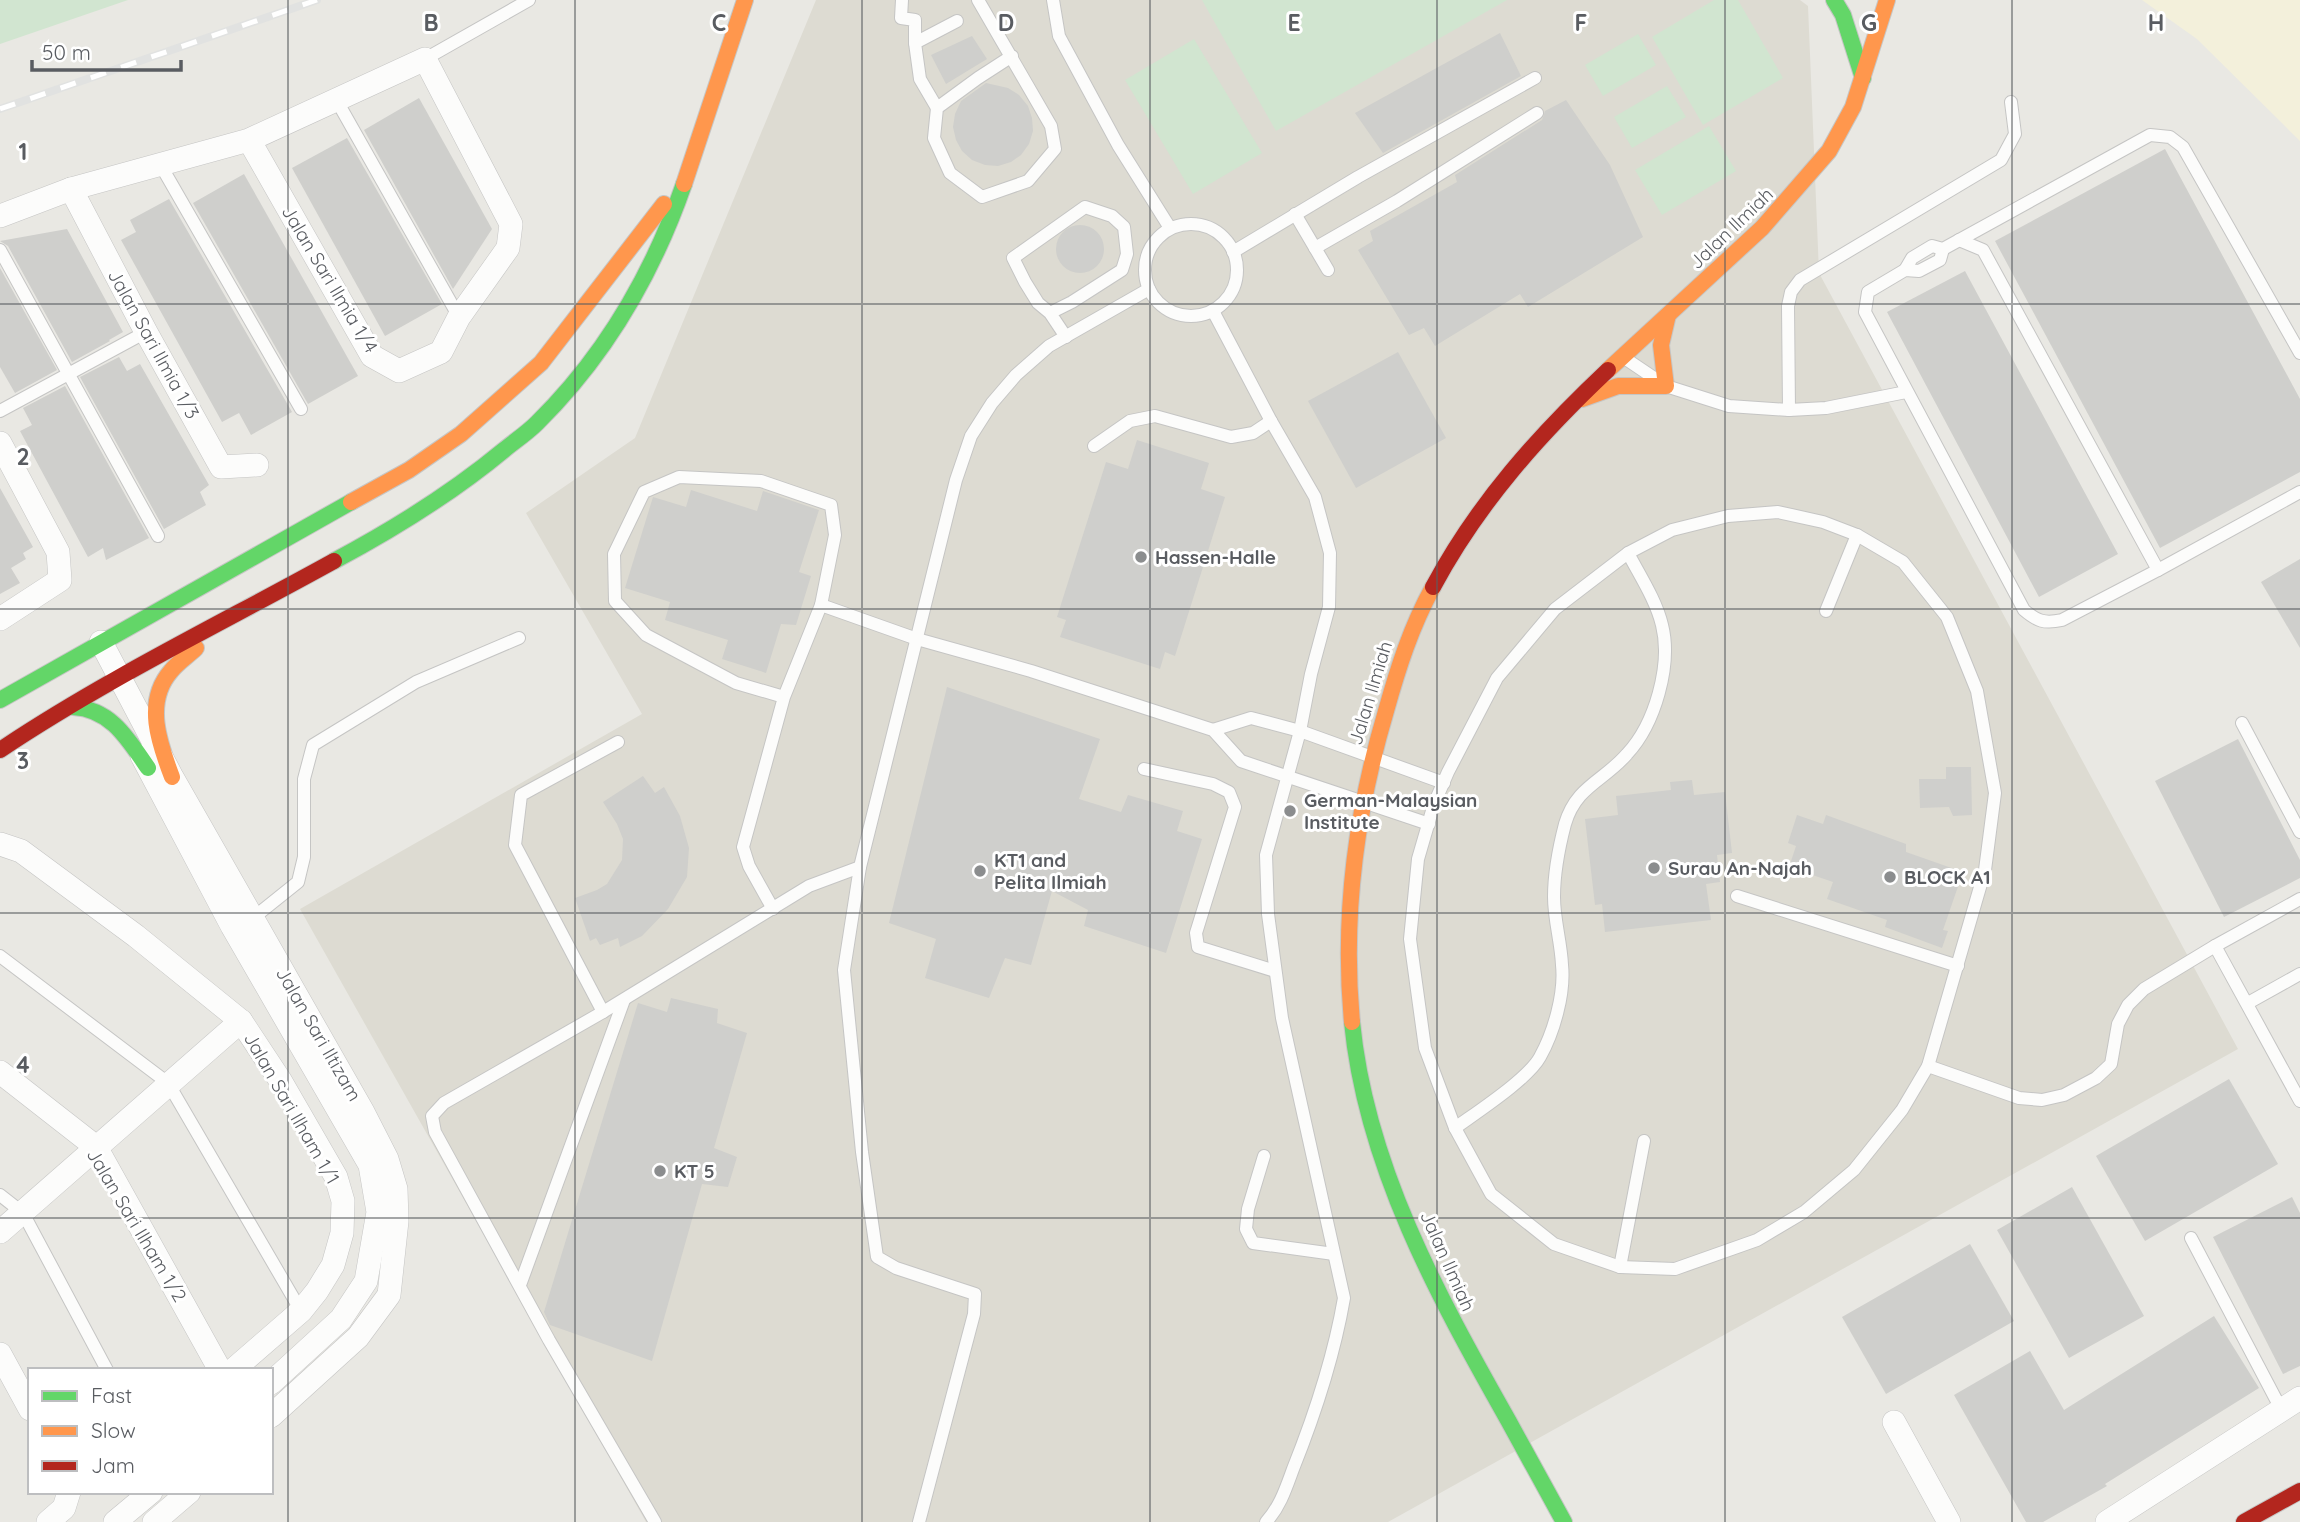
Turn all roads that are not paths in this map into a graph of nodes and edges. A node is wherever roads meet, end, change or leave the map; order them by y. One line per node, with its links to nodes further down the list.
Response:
1 (528, 0): 11 (lane)
2 (745, 0): 20 (street)
3 (902, 0): 9 (lane)
4 (978, 0): 10 (lane)
5 (1053, 0): 24 (lane)
6 (1834, 0): 13 (street)
7 (1880, 6): 13 (street, Jalan Ilmiah)
8 (957, 20): 9 (lane)
9 (915, 43): 16 (lane)
10 (1012, 56): 16 (lane); 16 (lane)
11 (425, 59): 14 (street); 34 (street)
12 (1535, 78): 22 (lane)
13 (1863, 78): 33 (street, Jalan Ilmiah)
14 (337, 101): 18 (street); 34 (lane)
15 (2011, 102): 44 (lane)
16 (937, 108)
17 (1537, 113): 26 (lane)
18 (249, 140): 19 (street); 34 (street, Jalan Sari Ilmia 1/4)
19 (160, 164): 21 (street); 43 (lane)
20 (689, 172): 57 (street); 61 (street)
21 (71, 189): 23 (street); 35 (street, Jalan Sari Ilmia 1/3)
22 (1294, 214): 26 (lane); 28 (lane)
23 (0, 216)
24 (1170, 228): 28 (lane); 30 (lane)
25 (1959, 240): 37 (lane); 41 (lane); 54 (lane)
26 (1315, 248): 29 (lane)
27 (0, 250): 39 (lane)
28 (1233, 252): 31 (lane)
29 (1328, 270)
30 (1149, 289): 31 (lane); 36 (lane)
31 (1213, 311): 46 (lane)
32 (1050, 313): 32 (lane); 36 (lane)
33 (1668, 315): 38 (street, Jalan Ilmiah); 40 (street)
34 (459, 317)
35 (146, 332): 39 (lane); 49 (street, Jalan Sari Ilmia 1/3)
36 (1066, 337): 60 (lane)
37 (2300, 353)
38 (1622, 356): 40 (lane); 42 (street, Jalan Ilmiah)
39 (69, 375): 45 (lane); 52 (lane)
40 (1666, 386): 42 (street); 44 (lane)
41 (1906, 392): 44 (lane); 54 (lane)
42 (1576, 401): 71 (street, Jalan Ilmiah)
43 (301, 409)
44 (1789, 410)
45 (0, 411)
46 (1271, 421): 48 (lane); 68 (lane)
47 (0, 443): 58 (street)
48 (1094, 446)
49 (257, 464)
50 (2300, 492): 54 (lane)
51 (1857, 535): 53 (lane); 56 (lane); 88 (lane)
52 (158, 537)
53 (1628, 553): 76 (lane); 99 (lane)
54 (2158, 570)
55 (821, 605): 60 (lane); 63 (lane); 63 (lane)
56 (1826, 611)
57 (235, 614): 62 (street); 75 (street)
58 (1, 617)
59 (519, 638): 85 (lane)
60 (917, 639): 67 (lane); 81 (lane)
61 (92, 648): 62 (street, Jalan Sari Iltizam); 64 (street)
62 (112, 683): 65 (street); 72 (street, Jalan Sari Iltizam); 75 (street, Jalan Sari Iltizam)
63 (784, 697): 84 (lane)
64 (0, 700)
65 (73, 706): 70 (street); 72 (street)
66 (2242, 723): 79 (lane)
67 (1213, 730): 68 (lane); 74 (lane)
68 (1300, 731): 71 (lane); 74 (lane)
69 (618, 742): 93 (lane)
70 (0, 750)
71 (1372, 757): 76 (lane); 77 (street, Jalan Ilmiah)
72 (148, 768): 115 (street, Jalan Sari Iltizam)
73 (1144, 769): 89 (lane)
74 (1288, 776): 77 (lane); 89 (lane)
75 (172, 777): 85 (street, Jalan Sari Iltizam)
76 (1444, 783): 78 (lane)
77 (1362, 802): 78 (lane); 130 (street, Jalan Ilmiah)
78 (1429, 824): 99 (lane)
79 (2300, 832)
80 (0, 844): 94 (street, Jalan Sari Ilham 1/1)
81 (860, 867): 84 (lane); 128 (lane)
82 (1737, 896): 88 (lane)
83 (2300, 899): 86 (lane)
84 (773, 908): 91 (lane)
85 (253, 918): 118 (street, Jalan Sari Iltizam)
86 (2215, 946): 92 (lane); 95 (lane)
87 (0, 956): 97 (lane)
88 (1958, 966): 95 (lane)
89 (1275, 971): 107 (lane)
90 (2300, 974): 92 (lane)
91 (624, 1000): 93 (lane); 109 (lane)
92 (2248, 1003): 98 (lane)
93 (603, 1012): 109 (lane)
94 (241, 1021): 97 (street); 110 (street, Jalan Sari Ilham 1/1)
95 (1928, 1066): 108 (lane)
96 (0, 1072): 101 (street, Jalan Sari Ilham 1/2)
97 (168, 1083): 101 (street); 110 (lane)
98 (2300, 1101)
99 (1455, 1128): 108 (lane)
100 (1644, 1141): 108 (lane)
101 (96, 1147): 104 (street); 113 (street, Jalan Sari Ilham 1/2)
102 (1264, 1156): 107 (lane)
103 (0, 1195): 104 (lane)
104 (23, 1213): 105 (street); 112 (lane)
105 (0, 1232)
106 (2191, 1238): 116 (lane)
107 (1334, 1254): 129 (lane)
108 (1620, 1267)
109 (520, 1284): 127 (lane)
110 (301, 1311): 114 (street, Jalan Sari Ilham 1/1)
111 (0, 1354): 117 (street)
112 (106, 1368)
113 (219, 1368)
114 (235, 1368)
115 (273, 1381)
116 (2291, 1404): 132 (street)
117 (28, 1405)
118 (273, 1414)
119 (1894, 1422): 131 (street)
120 (2300, 1491): 133 (street)
121 (68, 1494): 124 (street)
122 (149, 1494): 125 (street)
123 (187, 1494): 126 (street)
124 (48, 1522)
125 (115, 1522)
126 (154, 1522)
127 (655, 1522)
128 (919, 1522)
129 (1266, 1522)
130 (1564, 1522)
131 (1949, 1522)
132 (2107, 1522)
133 (2244, 1522)

